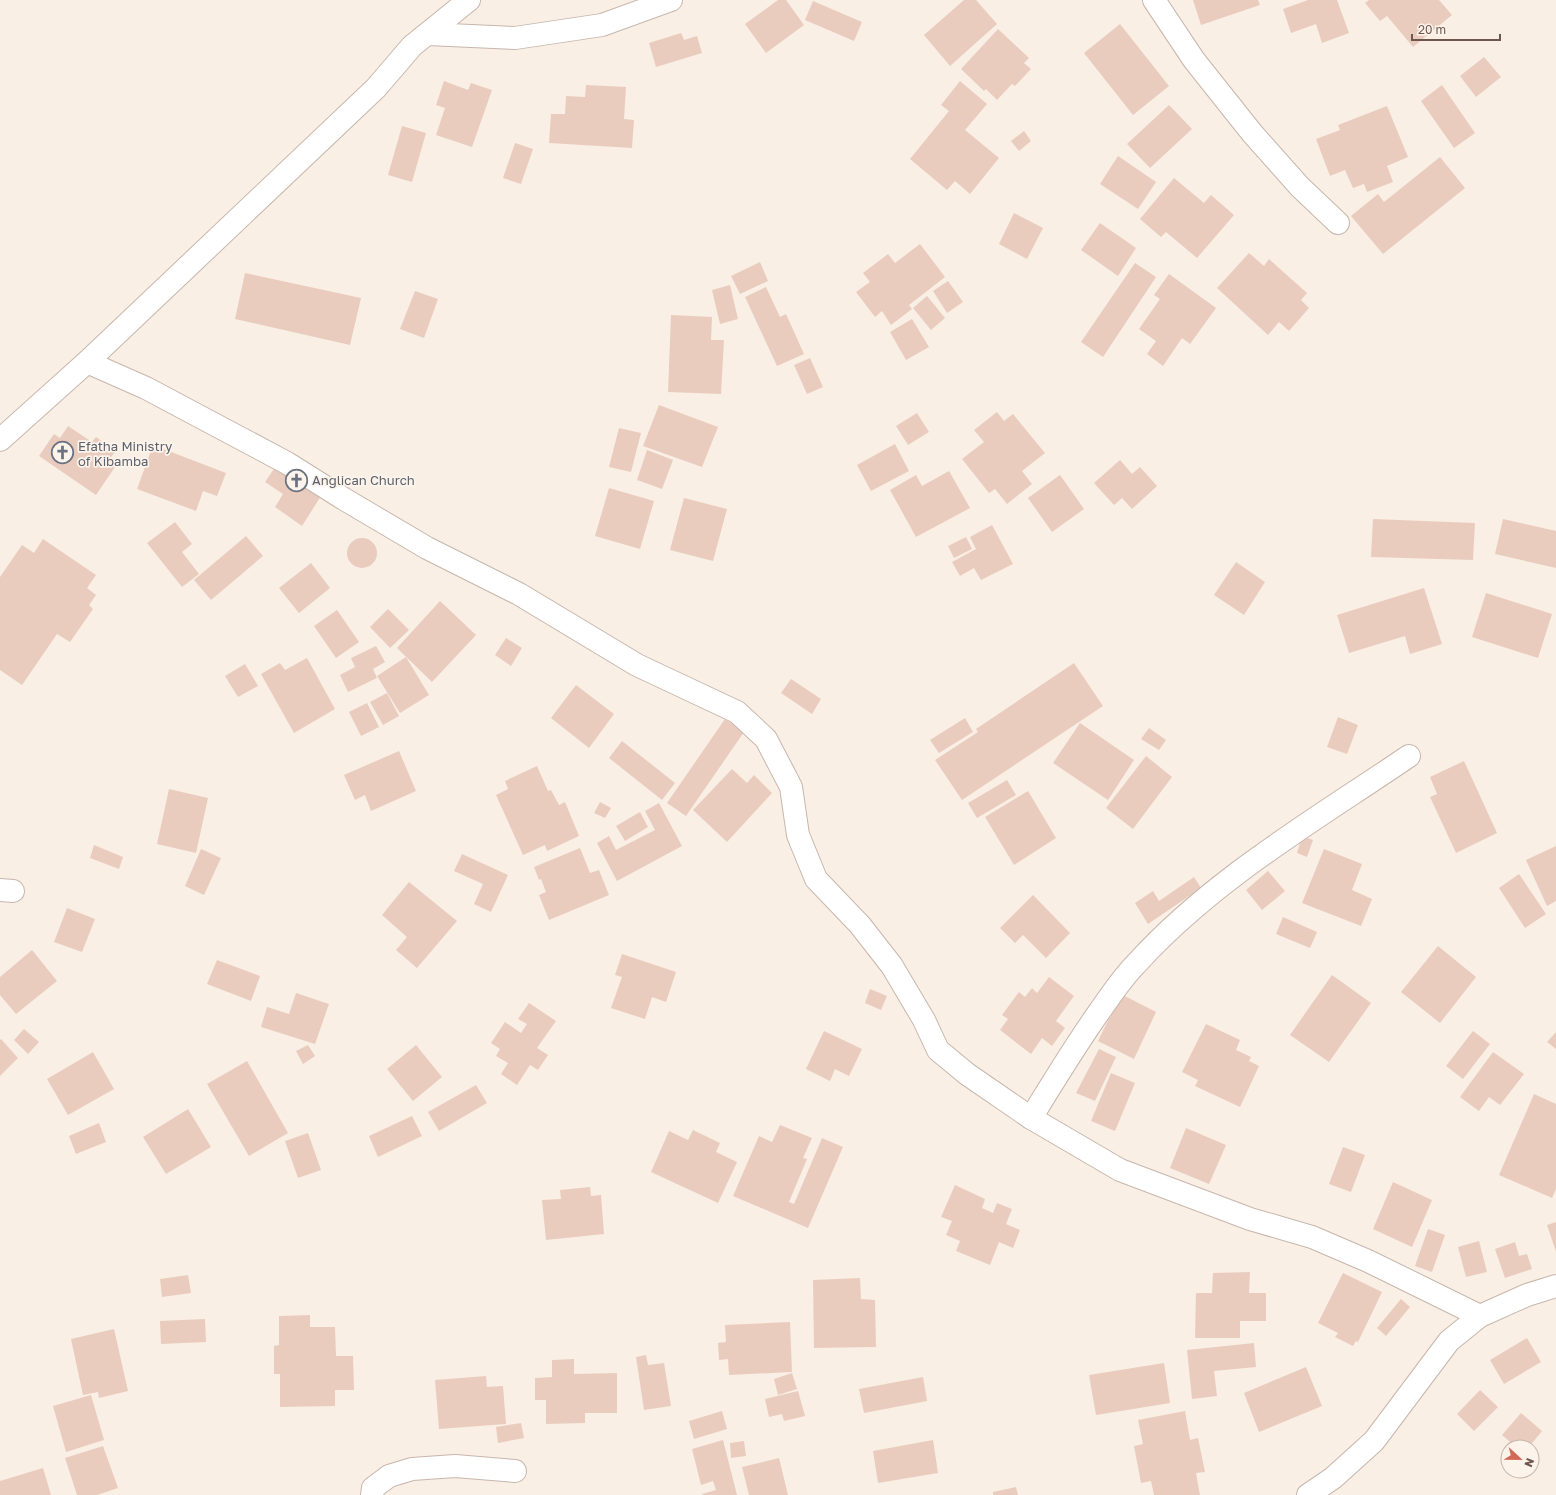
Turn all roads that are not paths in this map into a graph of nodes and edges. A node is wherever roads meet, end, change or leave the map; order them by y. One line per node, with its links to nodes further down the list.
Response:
1 (469, 0): 4 (street)
2 (671, 0): 4 (street)
3 (1154, 0): 5 (street)
4 (427, 34): 6 (street)
5 (1338, 223)
6 (87, 362): 7 (street); 9 (street)
7 (0, 440)
8 (1409, 756): 9 (street)
9 (1031, 1118): 11 (street)
10 (1556, 1286): 11 (street)
11 (1480, 1316): 14 (street)
12 (515, 1471): 13 (street)
13 (372, 1495)
14 (1308, 1495)

